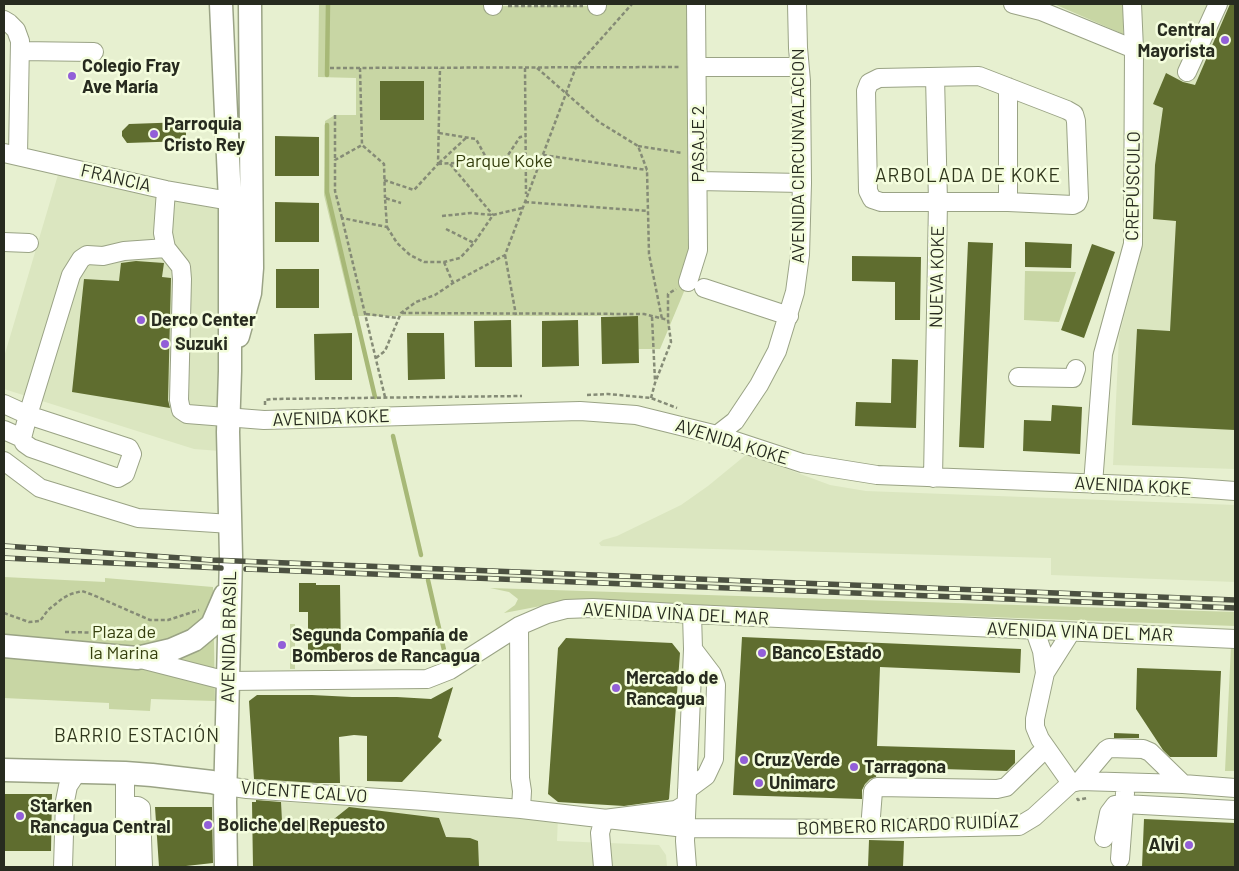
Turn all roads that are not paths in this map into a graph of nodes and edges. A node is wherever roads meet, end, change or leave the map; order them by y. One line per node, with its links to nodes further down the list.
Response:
1 (221, 4): 22 (main road)
2 (250, 4): 28 (main road)
3 (696, 4): 13 (street, PASAJE 2)
4 (797, 4): 14 (street, AVENIDA CIRCUNVALACION)
5 (1013, 4): 8 (street)
6 (1132, 4): 10 (street, CREPÚSCULO)
7 (1218, 4): 15 (street)
8 (1041, 8): 10 (street)
9 (4, 20): 11 (street)
10 (1134, 49): 33 (street, CREPÚSCULO)
11 (20, 51): 12 (street); 18 (street)
12 (94, 52)
13 (697, 67): 14 (street); 19 (street, PASAJE 2)
14 (799, 67): 20 (street, AVENIDA CIRCUNVALACION)
15 (1188, 72)
16 (935, 76): 17 (street); 23 (street, NUEVA KOKE); 23 (street)
17 (1008, 87): 24 (street); 24 (street)
18 (11, 155): 21 (street, FRANCIA)
19 (698, 181): 20 (street); 29 (street, PASAJE 2)
20 (802, 183): 29 (street, AVENIDA CIRCUNVALACION)
21 (166, 190): 22 (street, FRANCIA); 27 (street)
22 (230, 201): 28 (street); 32 (main road)
23 (938, 202): 24 (street); 42 (street, NUEVA KOKE)
24 (1008, 202)
25 (4, 242): 26 (street)
26 (29, 243)
27 (166, 248): 36 (street); 37 (street, AVENIDA KOKE)
28 (252, 268): 32 (main road)
29 (789, 316): 39 (street, AVENIDA CIRCUNVALACION)
30 (1049, 366): 31 (street)
31 (1076, 369): 33 (street); 34 (street)
32 (230, 371): 37 (main road)
33 (1102, 371): 43 (street, CREPÚSCULO)
34 (1018, 377)
35 (4, 404): 36 (street)
36 (28, 415): 40 (street); 40 (street)
37 (229, 417): 39 (street, AVENIDA KOKE); 45 (main road)
38 (4, 430): 40 (street)
39 (717, 435): 42 (street, AVENIDA KOKE)
40 (22, 438)
41 (4, 461): 45 (street)
42 (933, 478): 43 (street, AVENIDA KOKE)
43 (1093, 484): 44 (street, AVENIDA KOKE)
44 (1235, 491)
45 (231, 524): 46 (main road)
46 (231, 557): 54 (main road); 56 (main road, AVENIDA BRASIL)
47 (692, 614): 48 (street, AVENIDA VIÑA DEL MAR); 49 (street, AVENIDA VIÑA DEL MAR); 53 (street)
48 (519, 626): 56 (street, AVENIDA VIÑA DEL MAR); 71 (street)
49 (1035, 631): 50 (street, AVENIDA VIÑA DEL MAR); 55 (street)
50 (1071, 632): 51 (street, AVENIDA VIÑA DEL MAR); 55 (street)
51 (1235, 639)
52 (9, 649): 54 (main road)
53 (693, 649): 67 (street); 67 (street, VICENTE CALVO)
54 (137, 658): 56 (street, AVENIDA VIÑA DEL MAR)
55 (1045, 673): 57 (street)
56 (228, 681): 65 (main road, AVENIDA BRASIL)
57 (1046, 748): 62 (street); 75 (street)
58 (4, 770): 59 (main road, VICENTE CALVO)
59 (53, 771): 60 (main road, VICENTE CALVO); 68 (street)
60 (78, 772): 61 (main road, VICENTE CALVO); 68 (street)
61 (125, 773): 65 (main road, VICENTE CALVO); 70 (street)
62 (1076, 782): 63 (street); 64 (street, BOMBERO RICARDO RUIDÍAZ); 75 (street, BOMBERO RICARDO RUIDÍAZ)
63 (1124, 782): 64 (street); 69 (street)
64 (1183, 784): 66 (street)
65 (226, 786): 71 (street, VICENTE CALVO); 81 (main road, AVENIDA BRASIL)
66 (1235, 788)
67 (687, 797): 73 (street, VICENTE CALVO); 74 (street)
68 (65, 800): 78 (street)
69 (1124, 804): 72 (street); 76 (street); 77 (street)
70 (125, 806): 79 (street); 80 (street)
71 (521, 809): 73 (street, VICENTE CALVO)
72 (1235, 810)
73 (604, 819): 74 (street, VICENTE CALVO); 82 (street)
74 (686, 828): 75 (street, BOMBERO RICARDO RUIDÍAZ); 83 (street)
75 (870, 829)
76 (1104, 838)
77 (1120, 858)
78 (63, 867)
79 (125, 867)
80 (143, 867)
81 (226, 867)
82 (603, 867)
83 (687, 867)

